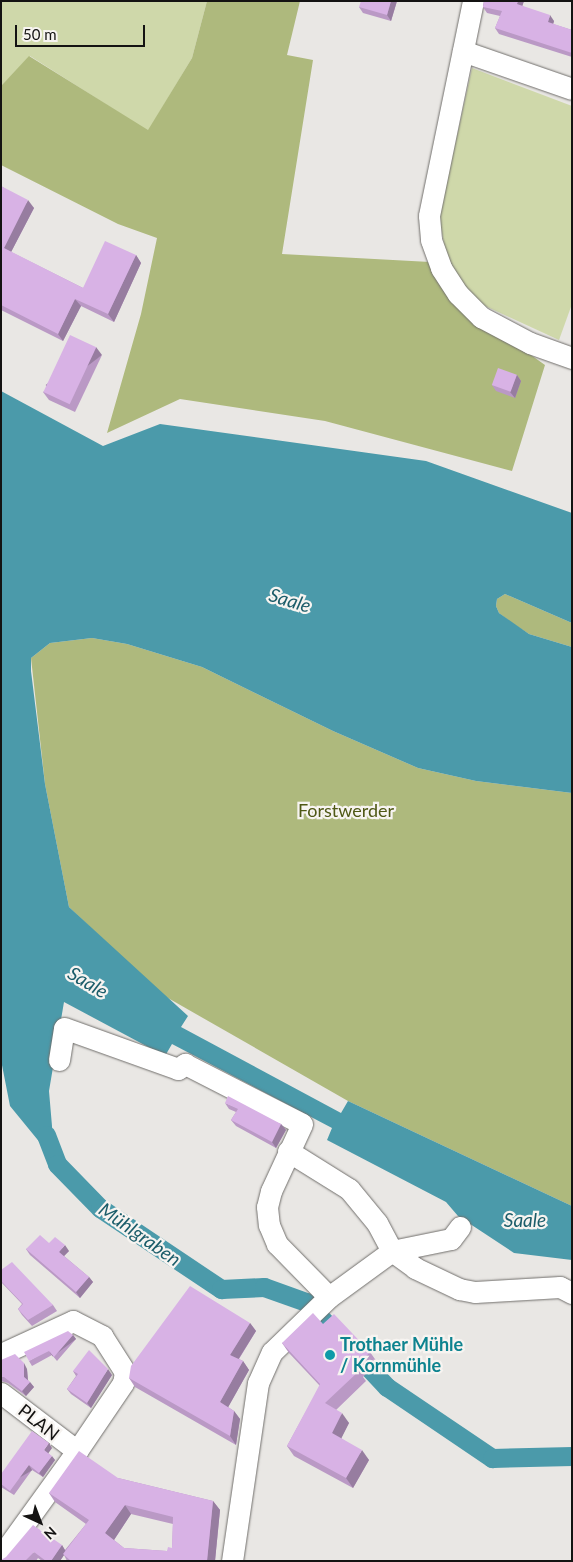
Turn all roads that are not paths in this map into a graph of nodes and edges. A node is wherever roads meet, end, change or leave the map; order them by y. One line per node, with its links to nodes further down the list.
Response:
1 (473, 1): 2 (street)
2 (463, 51): 3 (street); 4 (street)
3 (572, 89)
4 (572, 358)
5 (59, 1060): 6 (street)
6 (288, 1151): 8 (street); 10 (street)
7 (460, 1226): 8 (street)
8 (392, 1250): 9 (street); 10 (street)
9 (572, 1293)
10 (329, 1297): 15 (street)
11 (1, 1354): 13 (street)
12 (1, 1393): 13 (street, PLAN)
13 (77, 1452): 14 (street)
14 (1, 1556)
15 (232, 1561)

